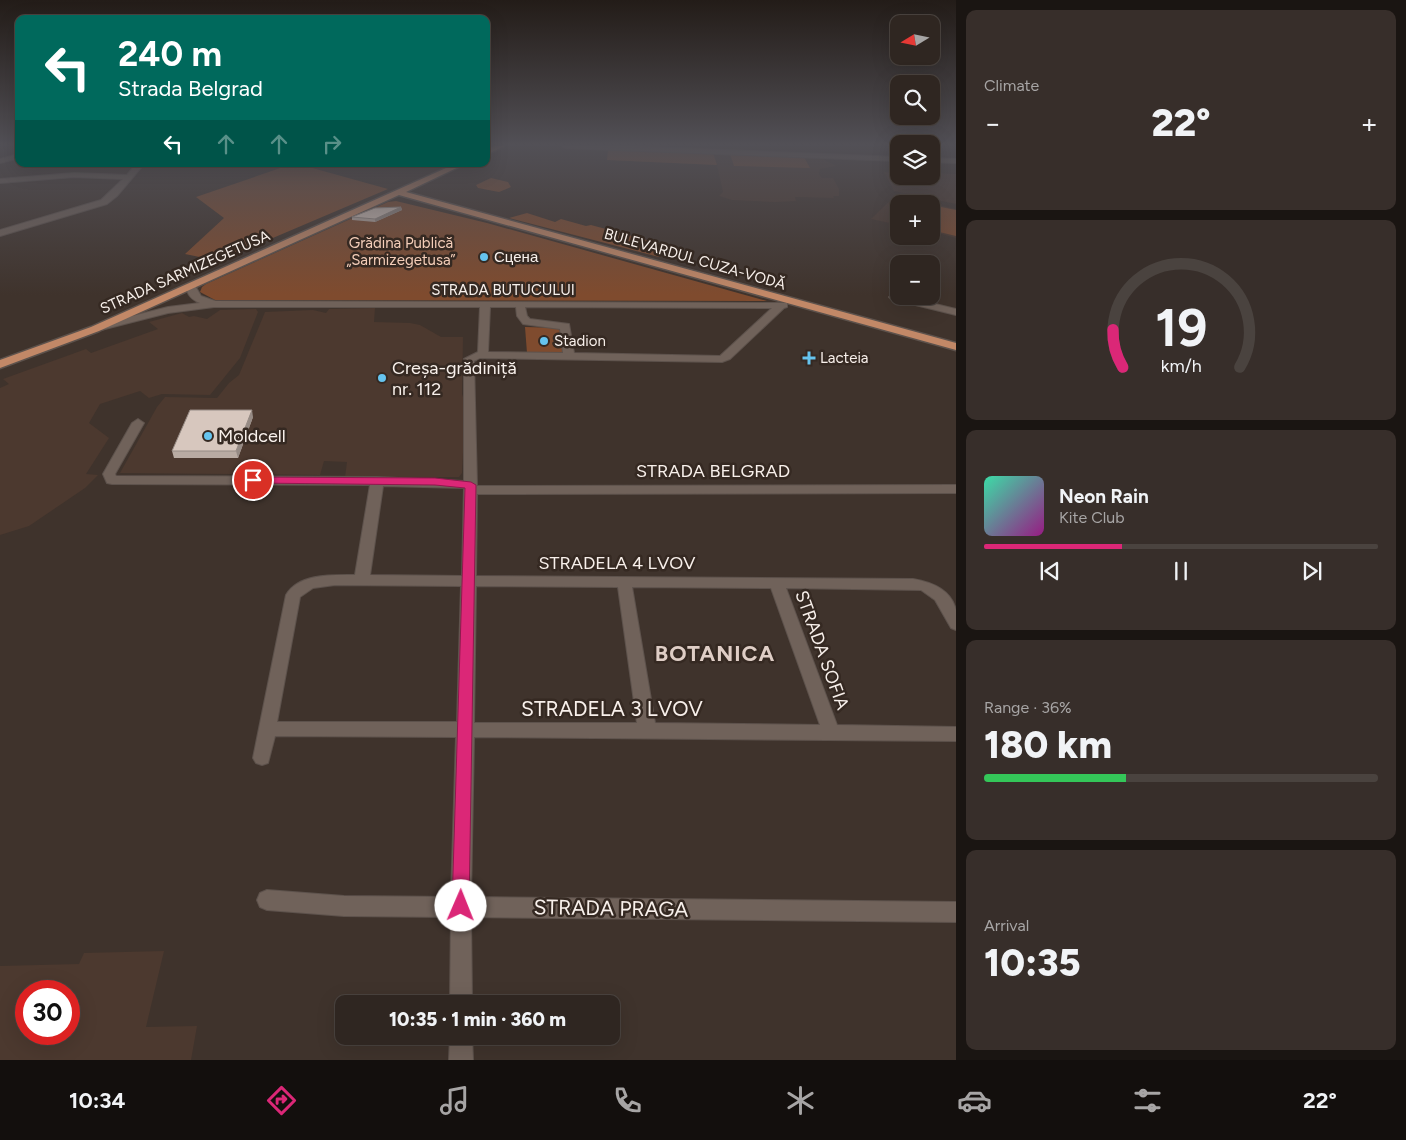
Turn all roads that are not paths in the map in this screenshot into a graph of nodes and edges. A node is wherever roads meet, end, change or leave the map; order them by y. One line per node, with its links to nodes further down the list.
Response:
1 (113, 195): 4 (street)
2 (390, 195): 5 (main road, STRADA SARMIZEGETUSA)
3 (410, 195): 6 (main road, BULEVARDUL CUZA-VODĂ)
4 (0, 233)
5 (191, 286): 7 (street, STRADA BUTUCULUI); 12 (main road, STRADA SARMIZEGETUSA)
6 (787, 303): 9 (street, STRADA BUTUCULUI); 13 (main road, BULEVARDUL CUZA-VODĂ); 15 (street)
7 (214, 304): 8 (street, STRADA BUTUCULUI); 12 (street, STRADA BUTUCULUI)
8 (485, 304): 9 (street, STRADA BUTUCULUI); 14 (street)
9 (520, 305): 15 (street)
10 (927, 305): 11 (street)
11 (956, 312)
12 (95, 329): 16 (main road, STRADA SARMIZEGETUSA)
13 (956, 347)
14 (477, 356): 15 (street); 19 (street)
15 (569, 357)
16 (0, 364)
17 (138, 423): 18 (street, STRADA BELGRAD)
18 (377, 482): 19 (street, STRADA BELGRAD); 21 (street)
19 (471, 487): 20 (street, STRADA BELGRAD); 23 (street)
20 (956, 489)
21 (362, 580): 23 (street, STRADELA 4 LVOV); 26 (street, STRADELA 4 LVOV)
22 (624, 580): 23 (street, STRADELA 4 LVOV); 24 (street, STRADELA 4 LVOV); 28 (street)
23 (470, 582): 27 (street)
24 (776, 582): 25 (street, STRADELA 4 LVOV); 29 (street, STRADA SOFIA)
25 (956, 624)
26 (268, 729): 27 (street, STRADELA 3 LVOV); 31 (street)
27 (464, 730): 28 (street, STRADELA 3 LVOV); 33 (street)
28 (647, 730): 29 (street, STRADELA 3 LVOV)
29 (831, 732): 30 (street, STRADELA 3 LVOV)
30 (956, 734)
31 (262, 758)
32 (267, 900): 33 (street, STRADA PRAGA)
33 (461, 906): 34 (street, STRADA PRAGA); 35 (street)
34 (956, 912)
35 (461, 995)
36 (461, 1045): 37 (street)
37 (461, 1060)

